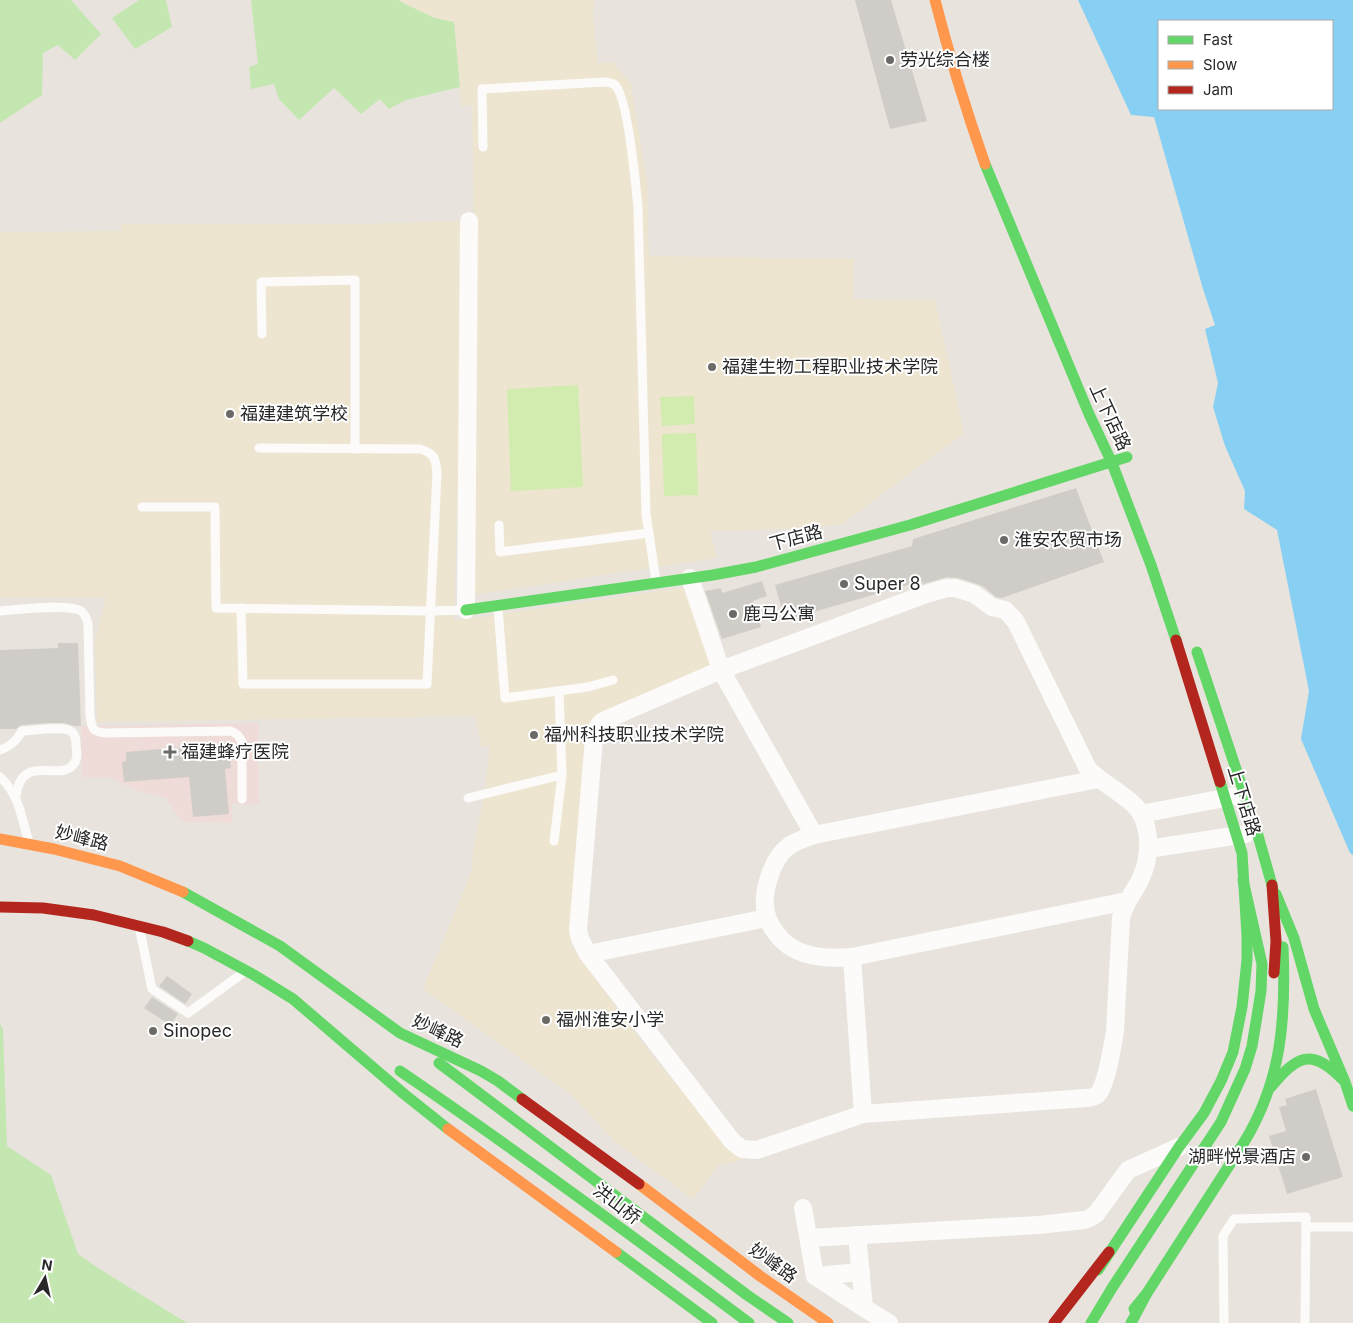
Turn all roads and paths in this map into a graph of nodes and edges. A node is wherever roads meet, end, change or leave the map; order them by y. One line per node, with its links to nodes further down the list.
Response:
1 (935, 0): 8 (main road, 上下店路)
2 (484, 147): 11 (lane)
3 (469, 221): 16 (street)
4 (262, 334): 6 (lane)
5 (259, 448): 6 (lane)
6 (355, 449): 18 (lane)
7 (1127, 457): 8 (main road, 下店路)
8 (1112, 463): 12 (main road, 下店路); 30 (main road, 上下店路)
9 (142, 507): 15 (lane)
10 (499, 524): 11 (lane)
11 (648, 533): 13 (lane)
12 (690, 578): 13 (main road, 下店路); 20 (street)
13 (656, 583): 14 (main road, 下店路)
14 (498, 606): 16 (main road, 下店路); 22 (lane)
15 (241, 608): 18 (lane); 18 (lane)
16 (466, 610): 18 (lane)
17 (0, 611): 31 (lane)
18 (431, 611)
19 (1192, 638): 27 (main road, 上下店路)
20 (721, 670): 26 (street); 34 (street); 46 (street)
21 (613, 680): 22 (lane)
22 (559, 691): 24 (lane)
23 (0, 750): 28 (lane)
24 (562, 775): 29 (lane); 37 (lane)
25 (0, 777): 28 (lane)
26 (1098, 779): 32 (street); 34 (street)
27 (1245, 794): 30 (street); 33 (main road, 上下店路)
28 (16, 796): 38 (lane)
29 (468, 798)
30 (1225, 798): 32 (street); 35 (main road, 上下店路)
31 (242, 799)
32 (1141, 814): 39 (street)
33 (1257, 832): 35 (street); 41 (main road, 上下店路)
34 (814, 835): 44 (street)
35 (1236, 835): 39 (street); 40 (main road, 上下店路)
36 (0, 839): 38 (main road, 妙峰路)
37 (554, 840)
38 (29, 844): 52 (main road, 妙峰路)
39 (1148, 849): 42 (street)
40 (1244, 880): 59 (main road); 77 (main road)
41 (1272, 885): 49 (main road); 55 (main road); 56 (main road)
42 (1127, 901): 47 (street); 58 (street)
43 (0, 907): 45 (main road)
44 (767, 918): 46 (street); 47 (street)
45 (139, 926): 48 (main road); 48 (lane)
46 (588, 954): 58 (street)
47 (852, 957): 58 (street)
48 (246, 971): 50 (main road)
49 (1272, 996)
50 (293, 1000): 53 (main road); 70 (main road)
51 (1266, 1032): 78 (main road)
52 (400, 1033): 72 (main road); 73 (main road, 妙峰路)
53 (374, 1054)
54 (390, 1065): 71 (main road, 洪山桥)
55 (1345, 1082): 56 (main road); 57 (main road)
56 (1270, 1089): 68 (main road)
57 (1353, 1106)
58 (863, 1114)
59 (1179, 1147): 63 (street); 65 (main road)
60 (803, 1208): 64 (street)
61 (1306, 1227): 62 (lane); 81 (lane); 82 (lane)
62 (1353, 1227)
63 (857, 1235): 64 (street); 66 (street)
64 (809, 1238): 67 (street)
65 (1109, 1252): 75 (main road); 76 (main road)
66 (861, 1272): 67 (street); 69 (street)
67 (815, 1276): 69 (street)
68 (1147, 1292): 79 (main road); 80 (main road)
69 (864, 1308): 74 (street)
70 (712, 1323)
71 (749, 1323)
72 (788, 1323)
73 (828, 1323)
74 (889, 1323)
75 (1054, 1323)
76 (1066, 1323)
77 (1091, 1323)
78 (1100, 1323)
79 (1124, 1323)
80 (1132, 1323)
81 (1224, 1323)
82 (1306, 1323)

